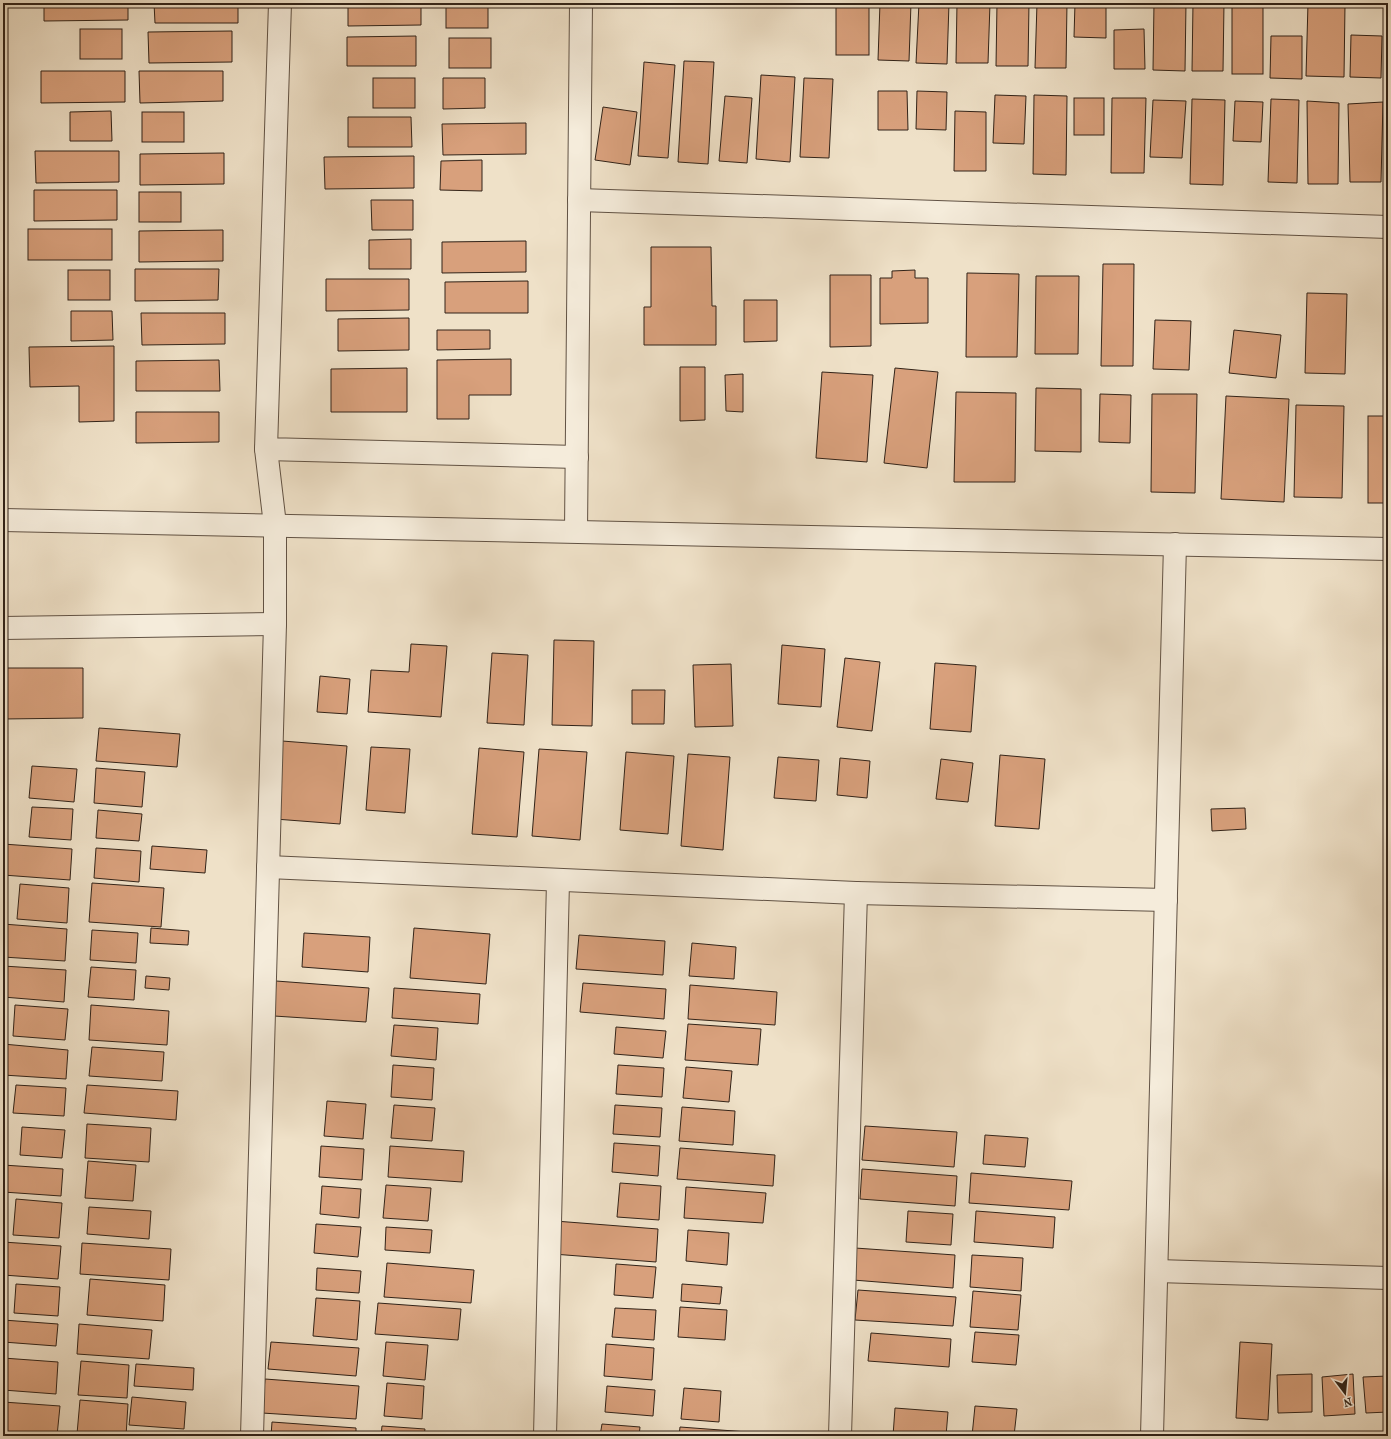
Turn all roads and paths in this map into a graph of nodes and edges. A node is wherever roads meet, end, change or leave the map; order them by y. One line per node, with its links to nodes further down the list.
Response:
1 (280, 3): 5 (street)
2 (581, 3): 3 (street)
3 (579, 200): 4 (street); 6 (street)
4 (1388, 227)
5 (266, 449): 6 (street); 8 (street)
6 (577, 457): 9 (street)
7 (3, 520): 8 (street)
8 (275, 525): 9 (street); 12 (street)
9 (576, 531): 10 (street)
10 (1175, 544): 11 (street); 17 (street)
11 (1388, 549)
12 (275, 624): 13 (street); 14 (street)
13 (3, 628)
14 (268, 867): 15 (street); 20 (street)
15 (558, 880): 16 (street); 21 (street)
16 (856, 893): 17 (street); 22 (street)
17 (1166, 900): 18 (street)
18 (1157, 1271): 19 (street); 23 (street)
19 (1388, 1278)
20 (252, 1436)
21 (545, 1436)
22 (840, 1436)
23 (1152, 1436)

